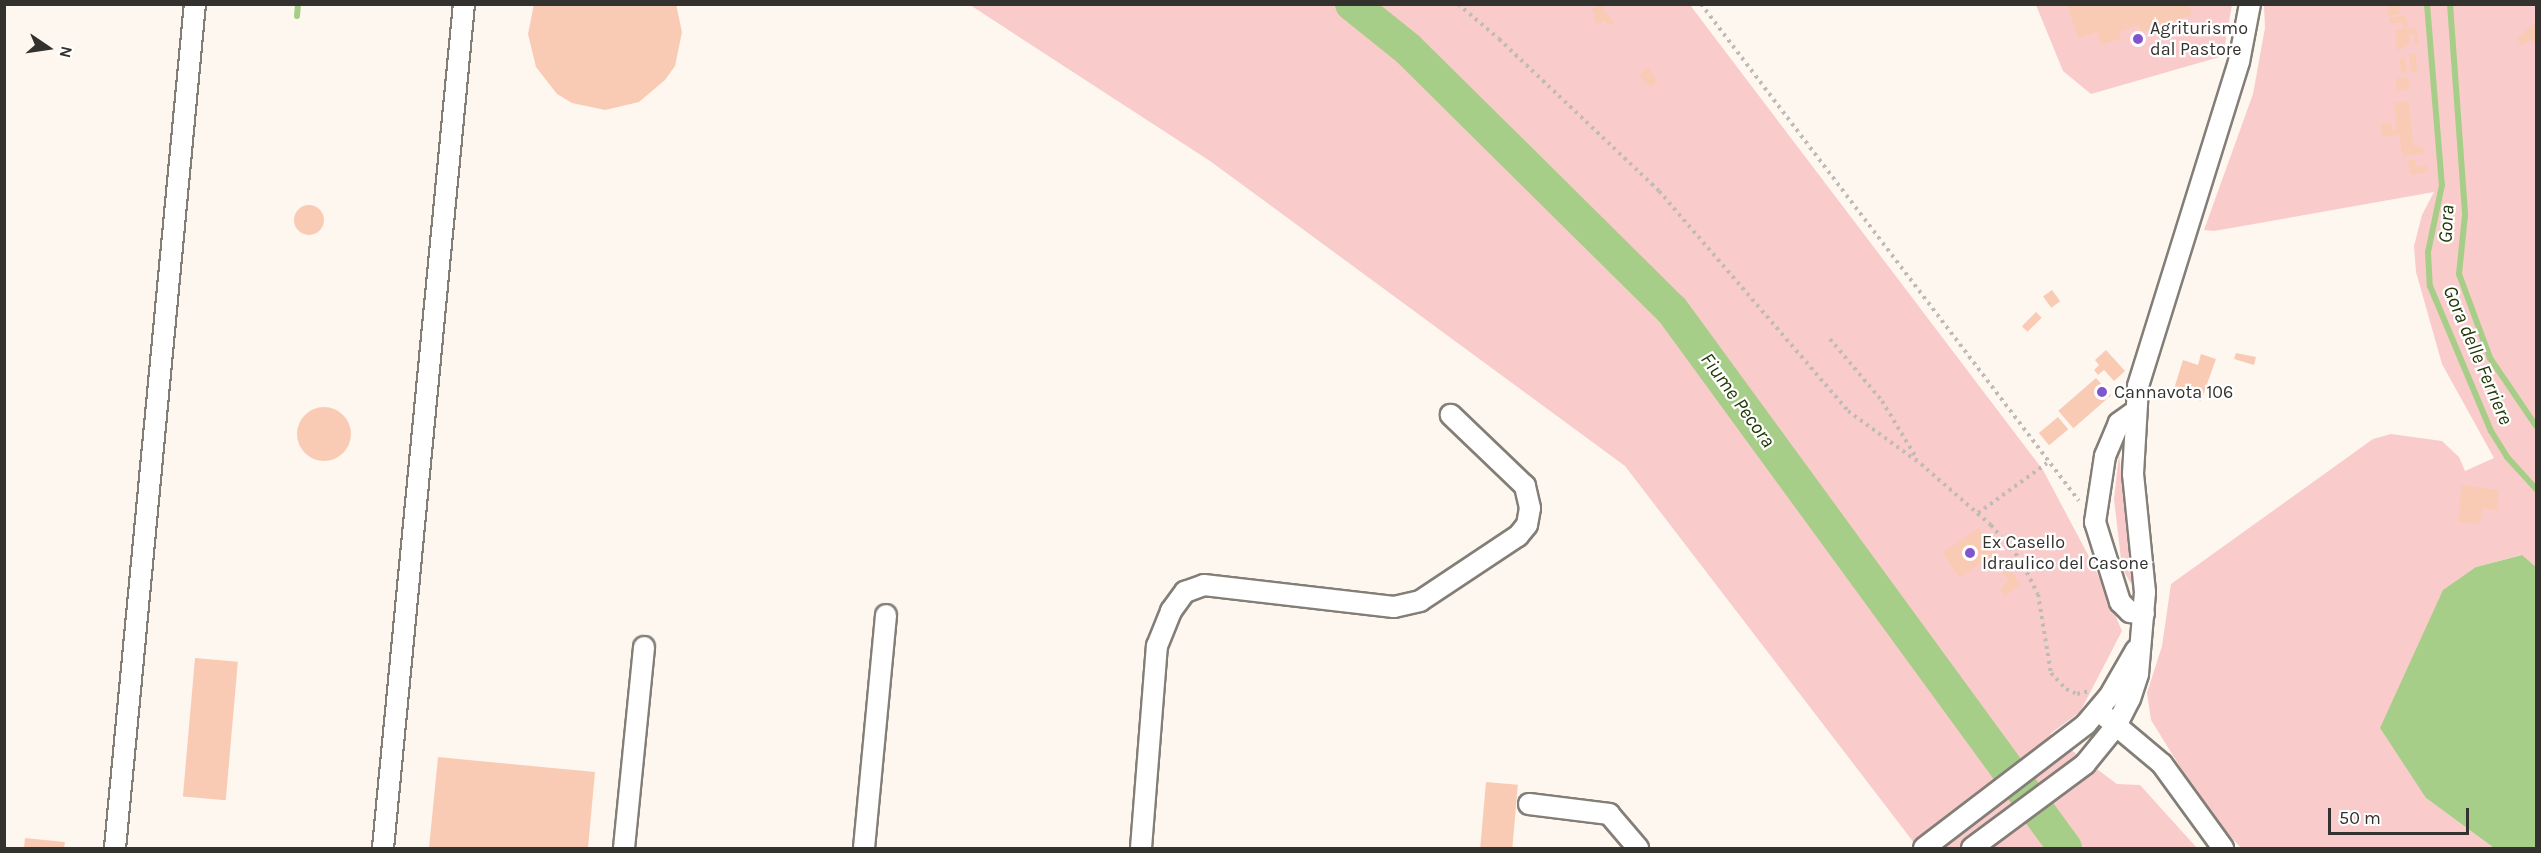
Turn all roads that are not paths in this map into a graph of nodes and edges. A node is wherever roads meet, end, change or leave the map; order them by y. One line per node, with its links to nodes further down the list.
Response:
1 (195, 4): 14 (street)
2 (464, 4): 15 (street)
3 (2250, 4): 4 (street)
4 (2134, 412): 6 (street); 6 (street)
5 (1451, 415): 18 (street)
6 (2144, 614): 8 (street)
7 (886, 615): 17 (street)
8 (2142, 637): 10 (street); 11 (street)
9 (644, 647): 16 (street)
10 (2097, 710): 11 (street); 20 (street)
11 (2116, 726): 13 (street); 21 (street)
12 (1529, 804): 19 (street)
13 (1973, 848)
14 (115, 849)
15 (383, 849)
16 (624, 849)
17 (864, 849)
18 (1141, 849)
19 (1638, 849)
20 (1924, 849)
21 (2223, 849)

